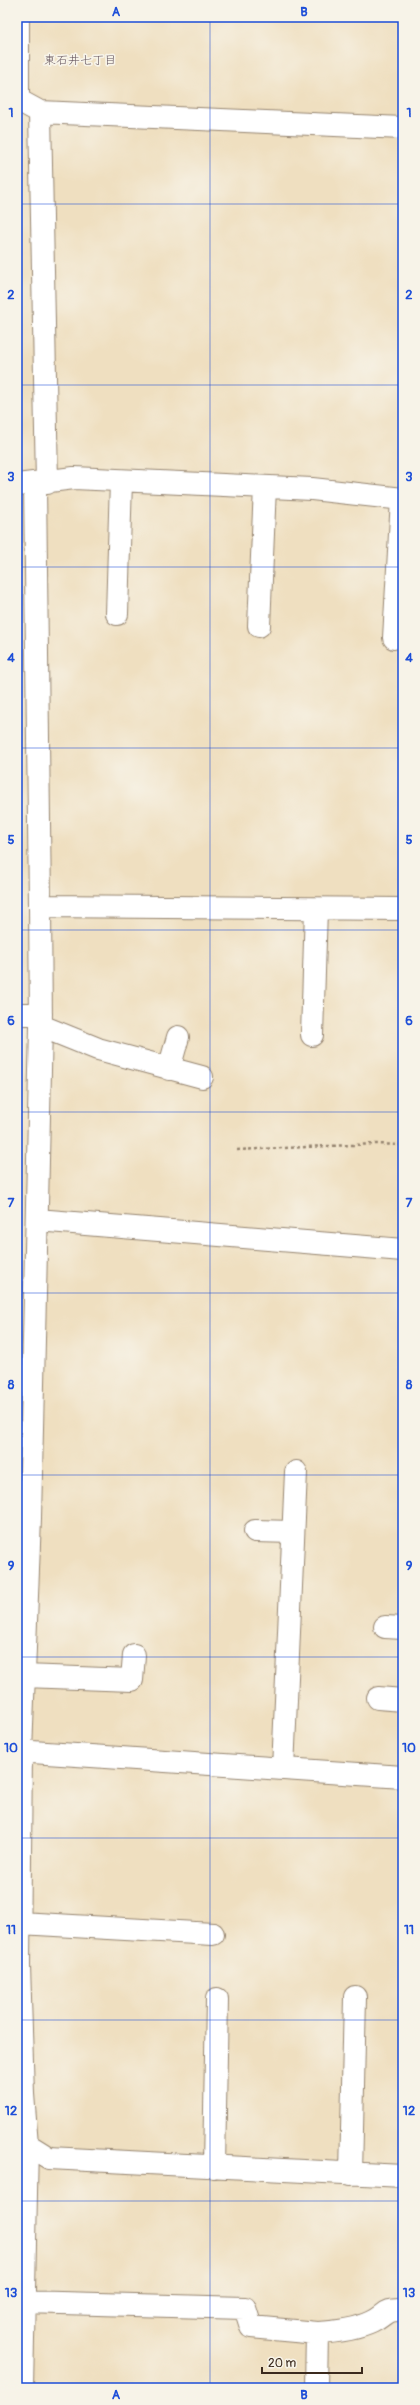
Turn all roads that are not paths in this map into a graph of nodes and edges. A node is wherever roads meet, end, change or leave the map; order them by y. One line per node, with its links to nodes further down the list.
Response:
1 (18, 17): 2 (street)
2 (40, 112): 3 (street); 5 (street)
3 (403, 128)
4 (121, 481): 5 (street); 6 (street); 8 (street)
5 (33, 484): 11 (street)
6 (265, 487): 7 (street); 9 (street)
7 (403, 499): 10 (street)
8 (116, 614)
9 (259, 626)
10 (394, 638)
11 (40, 906): 12 (street); 15 (street)
12 (316, 909): 13 (street); 16 (street)
13 (403, 910)
14 (17, 1014): 15 (street)
15 (41, 1020): 18 (street); 20 (street)
16 (312, 1035)
17 (178, 1037): 18 (street)
18 (169, 1068): 19 (street)
19 (202, 1077)
20 (37, 1220): 21 (street); 22 (street)
21 (403, 1250)
22 (25, 1396): 26 (street)
23 (296, 1472): 25 (street)
24 (255, 1531): 25 (street)
25 (293, 1532): 32 (street)
26 (22, 1579): 28 (street)
27 (134, 1655): 28 (street)
28 (24, 1676): 31 (street)
29 (378, 1698): 30 (street)
30 (403, 1700)
31 (19, 1751): 32 (street); 34 (street)
32 (282, 1769): 33 (street)
33 (403, 1777)
34 (20, 1923): 35 (street); 36 (street)
35 (213, 1934)
36 (18, 1965): 39 (street)
37 (355, 1997): 41 (street)
38 (217, 1999): 40 (street)
39 (22, 2141): 40 (street); 44 (street)
40 (214, 2167): 41 (street)
41 (352, 2174): 42 (street)
42 (403, 2176)
43 (403, 2310): 45 (street)
44 (22, 2312): 45 (street); 46 (street)
45 (317, 2333): 47 (street)
46 (22, 2388)
47 (316, 2388)

